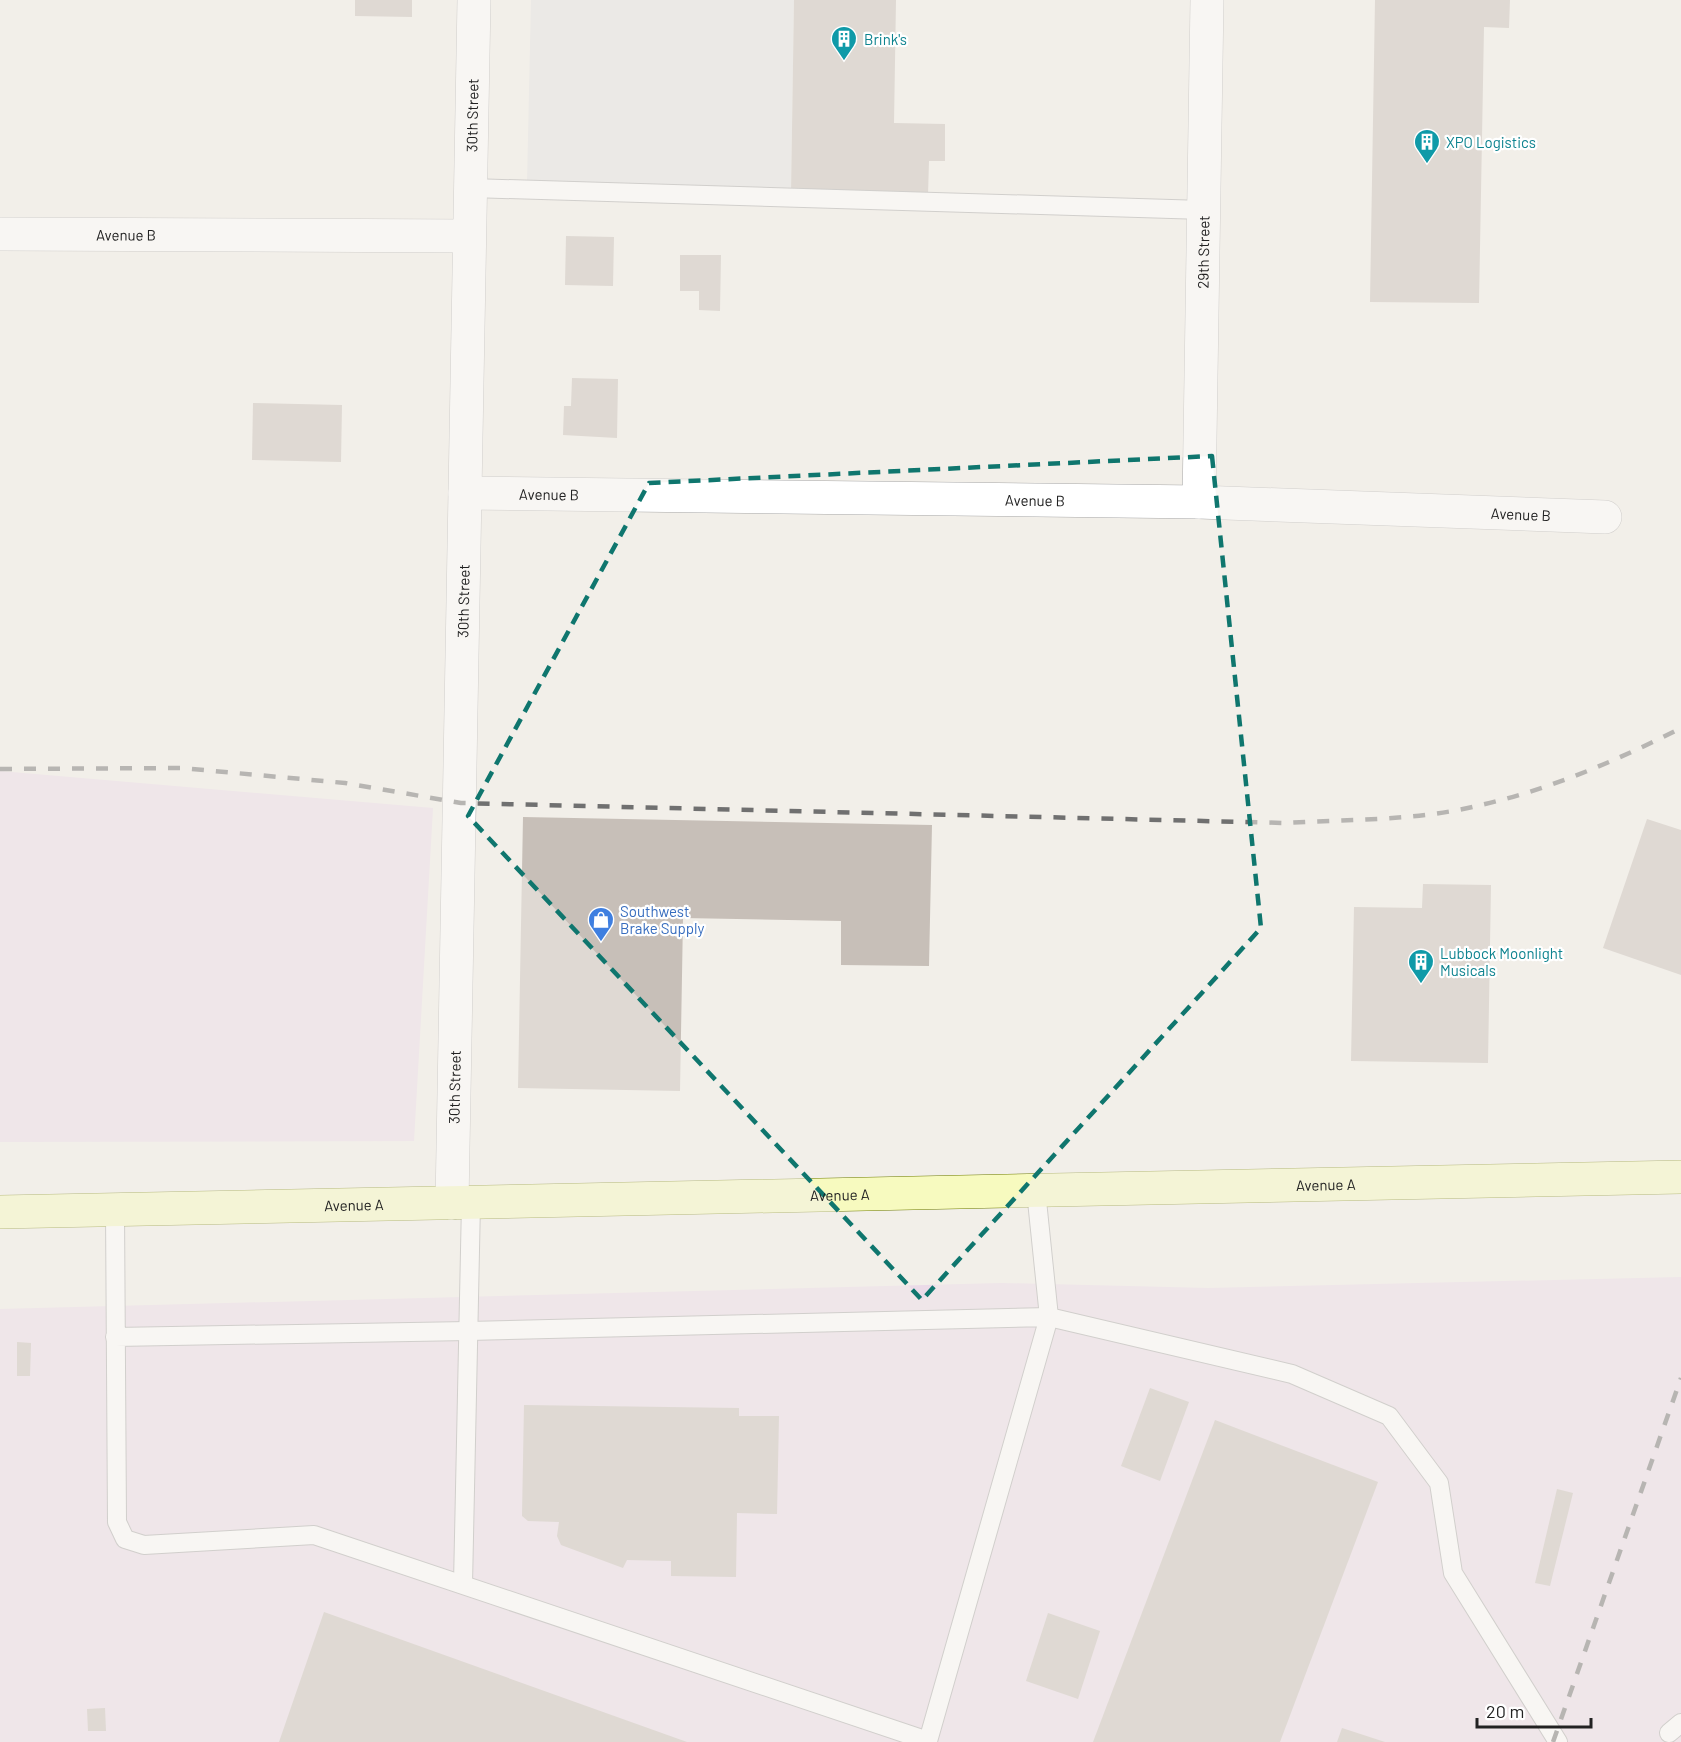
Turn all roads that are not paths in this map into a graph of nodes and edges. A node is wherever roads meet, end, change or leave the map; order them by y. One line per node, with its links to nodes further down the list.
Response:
1 (474, 0): 3 (street, 30th Street)
2 (1207, 0): 4 (street, 29th Street)
3 (471, 188): 4 (lane); 6 (street, 30th Street)
4 (1204, 210): 8 (street, 29th Street)
5 (0, 234): 6 (street, Avenue B)
6 (469, 236): 7 (street, 30th Street)
7 (465, 493): 8 (street, Avenue B); 12 (street, 30th Street)
8 (1199, 502): 9 (street, Avenue B)
9 (1605, 517)
10 (1681, 1177): 11 (main road, Avenue A)
11 (1035, 1191): 12 (main road, Avenue A); 15 (lane)
12 (461, 1203): 13 (main road, Avenue A); 16 (lane)
13 (115, 1210): 14 (main road, Avenue A); 17 (lane)
14 (0, 1212)
15 (1049, 1317): 16 (lane); 18 (lane); 19 (lane)
16 (468, 1331): 17 (lane); 18 (lane)
17 (115, 1337): 18 (lane)
18 (463, 1584)
19 (1558, 1742)

